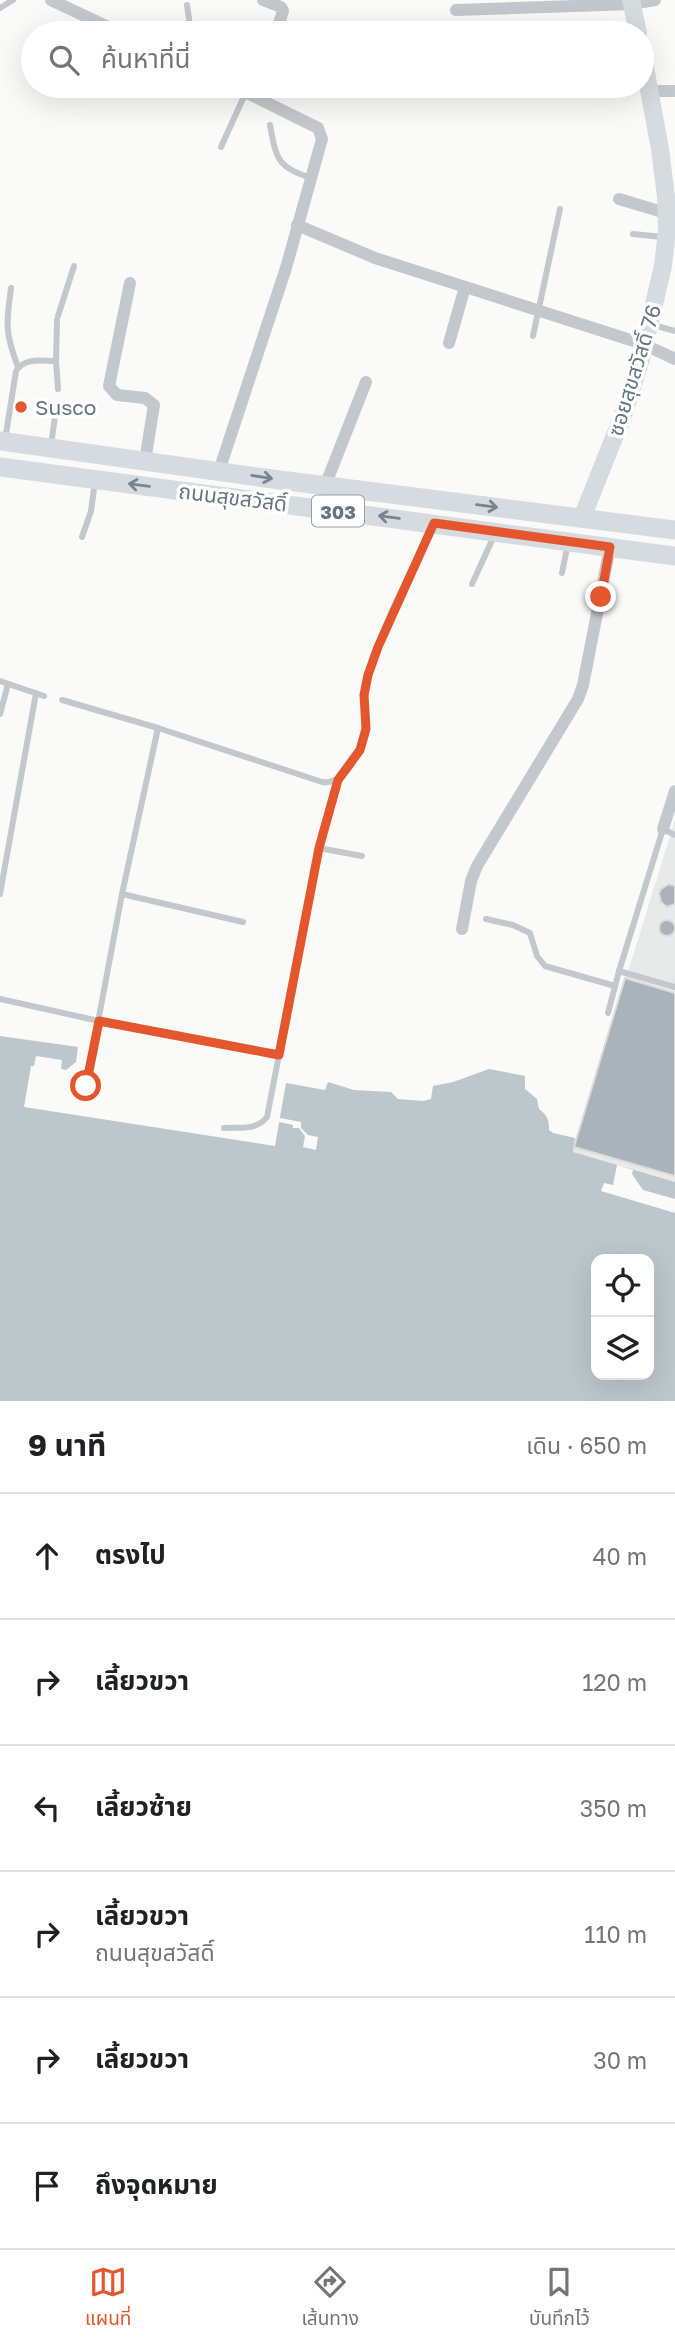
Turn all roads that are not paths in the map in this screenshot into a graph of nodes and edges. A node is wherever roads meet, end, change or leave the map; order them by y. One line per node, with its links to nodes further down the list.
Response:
1 (13, 0): 7 (lane)
2 (51, 0): 9 (street)
3 (263, 0): 11 (street)
4 (655, 0): 5 (street)
5 (632, 2): 8 (street); 12 (street)
6 (187, 5): 10 (lane)
7 (0, 8)
8 (456, 10)
9 (96, 21)
10 (189, 21)
11 (280, 21)
12 (636, 21)
13 (654, 91): 14 (street)
14 (675, 91)
15 (251, 98): 19 (lane)
16 (266, 98): 20 (street)
17 (652, 98): 23 (street, ซอยสุขสวัสดิ์ 76)
18 (270, 125): 20 (lane)
19 (221, 147)
20 (312, 178): 24 (street)
21 (619, 200): 23 (street)
22 (560, 209): 32 (lane)
23 (666, 213): 26 (street, ซอยสุขสวัสดิ์ 76)
24 (298, 225): 30 (street); 48 (street)
25 (633, 234): 26 (lane)
26 (666, 237): 28 (street, ซอยสุขสวัสดิ์ 76)
27 (74, 266): 39 (lane)
28 (669, 266): 33 (street, ซอยสุขสวัสดิ์ 76)
29 (130, 283): 46 (street)
30 (466, 287): 32 (street); 36 (street)
31 (12, 288): 40 (lane)
32 (538, 310): 35 (lane); 37 (street)
33 (649, 324): 34 (lane); 37 (street, ซอยสุขสวัสดิ์ 76)
34 (675, 331)
35 (533, 336)
36 (449, 343)
37 (643, 344): 38 (street); 51 (street, ซอยสุขสวัสดิ์ 76)
38 (675, 359)
39 (56, 361): 40 (lane); 42 (lane)
40 (18, 367): 44 (lane)
41 (366, 382): 50 (street)
42 (58, 389)
43 (56, 409): 45 (lane)
44 (2, 442): 45 (main road, ถนนสุขสวัสดิ์ / 303)
45 (51, 448): 46 (main road, ถนนสุขสวัสดิ์ / 303)
46 (145, 461): 48 (main road, ถนนสุขสวัสดิ์ / 303)
47 (0, 467): 49 (main road, ถนนสุขสวัสดิ์ / 303)
48 (219, 471): 50 (main road, ถนนสุขสวัสดิ์ / 303, one-way to 50)
49 (96, 480): 52 (main road, ถนนสุขสวัสดิ์ / 303, one-way to 49); 55 (lane)
50 (325, 486): 51 (main road, ถนนสุขสวัสดิ์ / 303, one-way to 51)
51 (582, 518): 53 (main road, ถนนสุขสวัสดิ์ / 303)
52 (434, 523): 54 (main road, ถนนสุขสวัสดิ์ / 303); 66 (lane)
53 (675, 530)
54 (496, 531): 56 (main road, ถนนสุขสวัสดิ์ / 303); 60 (lane)
55 (82, 537)
56 (569, 542): 57 (main road, ถนนสุขสวัสดิ์ / 303); 59 (lane)
57 (610, 547): 58 (main road, ถนนสุขสวัสดิ์ / 303); 75 (street)
58 (675, 556)
59 (562, 573)
60 (472, 584)
61 (0, 681): 62 (lane)
62 (8, 684): 64 (lane); 71 (lane)
63 (62, 700): 65 (lane)
64 (0, 713)
65 (158, 728): 66 (lane); 72 (lane)
66 (338, 780): 69 (lane)
67 (675, 791): 68 (street)
68 (669, 832): 76 (lane)
69 (319, 848): 70 (lane); 82 (lane)
70 (362, 856)
71 (0, 894)
72 (122, 894): 74 (lane); 81 (lane)
73 (486, 919): 77 (lane)
74 (243, 922)
75 (462, 929)
76 (619, 971): 77 (lane); 78 (lane)
77 (615, 986): 80 (lane)
78 (675, 987)
79 (0, 999): 81 (lane)
80 (608, 1013)
81 (99, 1021): 82 (lane); 83 (lane)
82 (279, 1055): 84 (lane)
83 (86, 1086)
84 (224, 1128)

